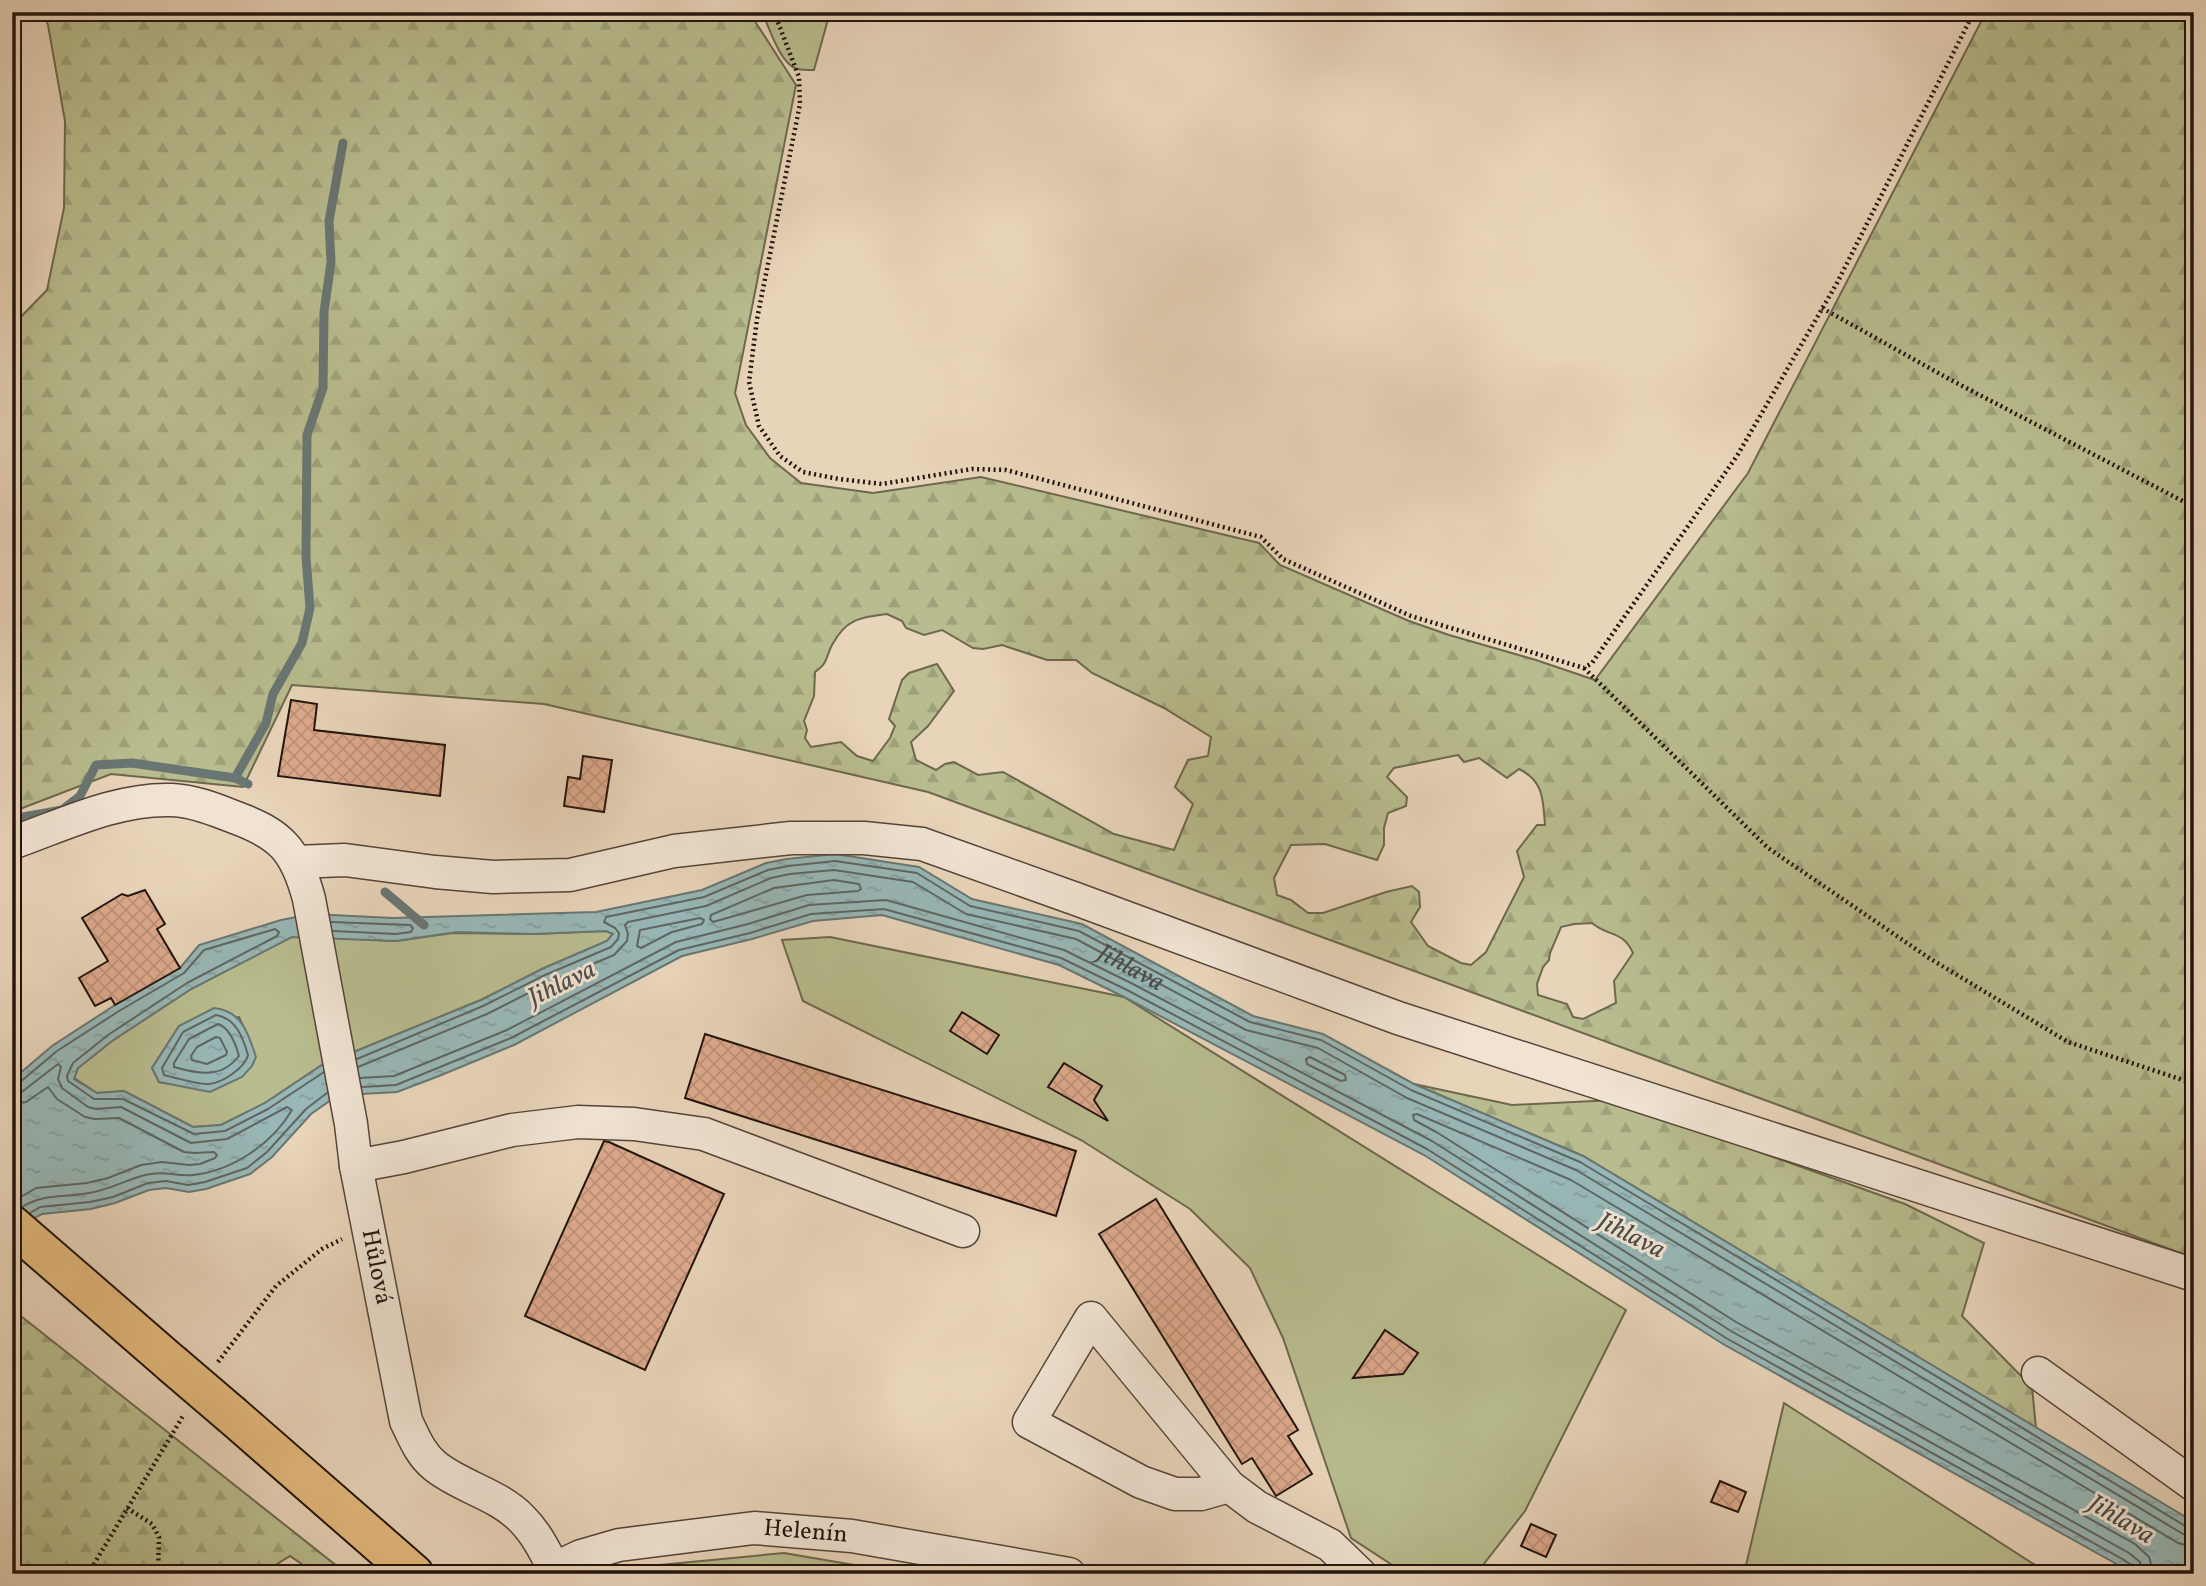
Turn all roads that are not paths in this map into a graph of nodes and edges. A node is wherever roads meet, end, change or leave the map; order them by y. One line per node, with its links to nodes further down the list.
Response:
1 (12, 843): 2 (street)
2 (296, 862): 3 (street, Hůlová); 6 (street)
3 (356, 1166): 5 (street); 10 (street, Hůlová)
4 (18, 1230): 11 (main road, bridge)
5 (963, 1231)
6 (2194, 1275)
7 (2038, 1373): 8 (street)
8 (2194, 1485)
9 (1229, 1486): 9 (street); 13 (street)
10 (551, 1571): 12 (street, Helenín)
11 (414, 1574)
12 (1069, 1574)
13 (1360, 1574)

